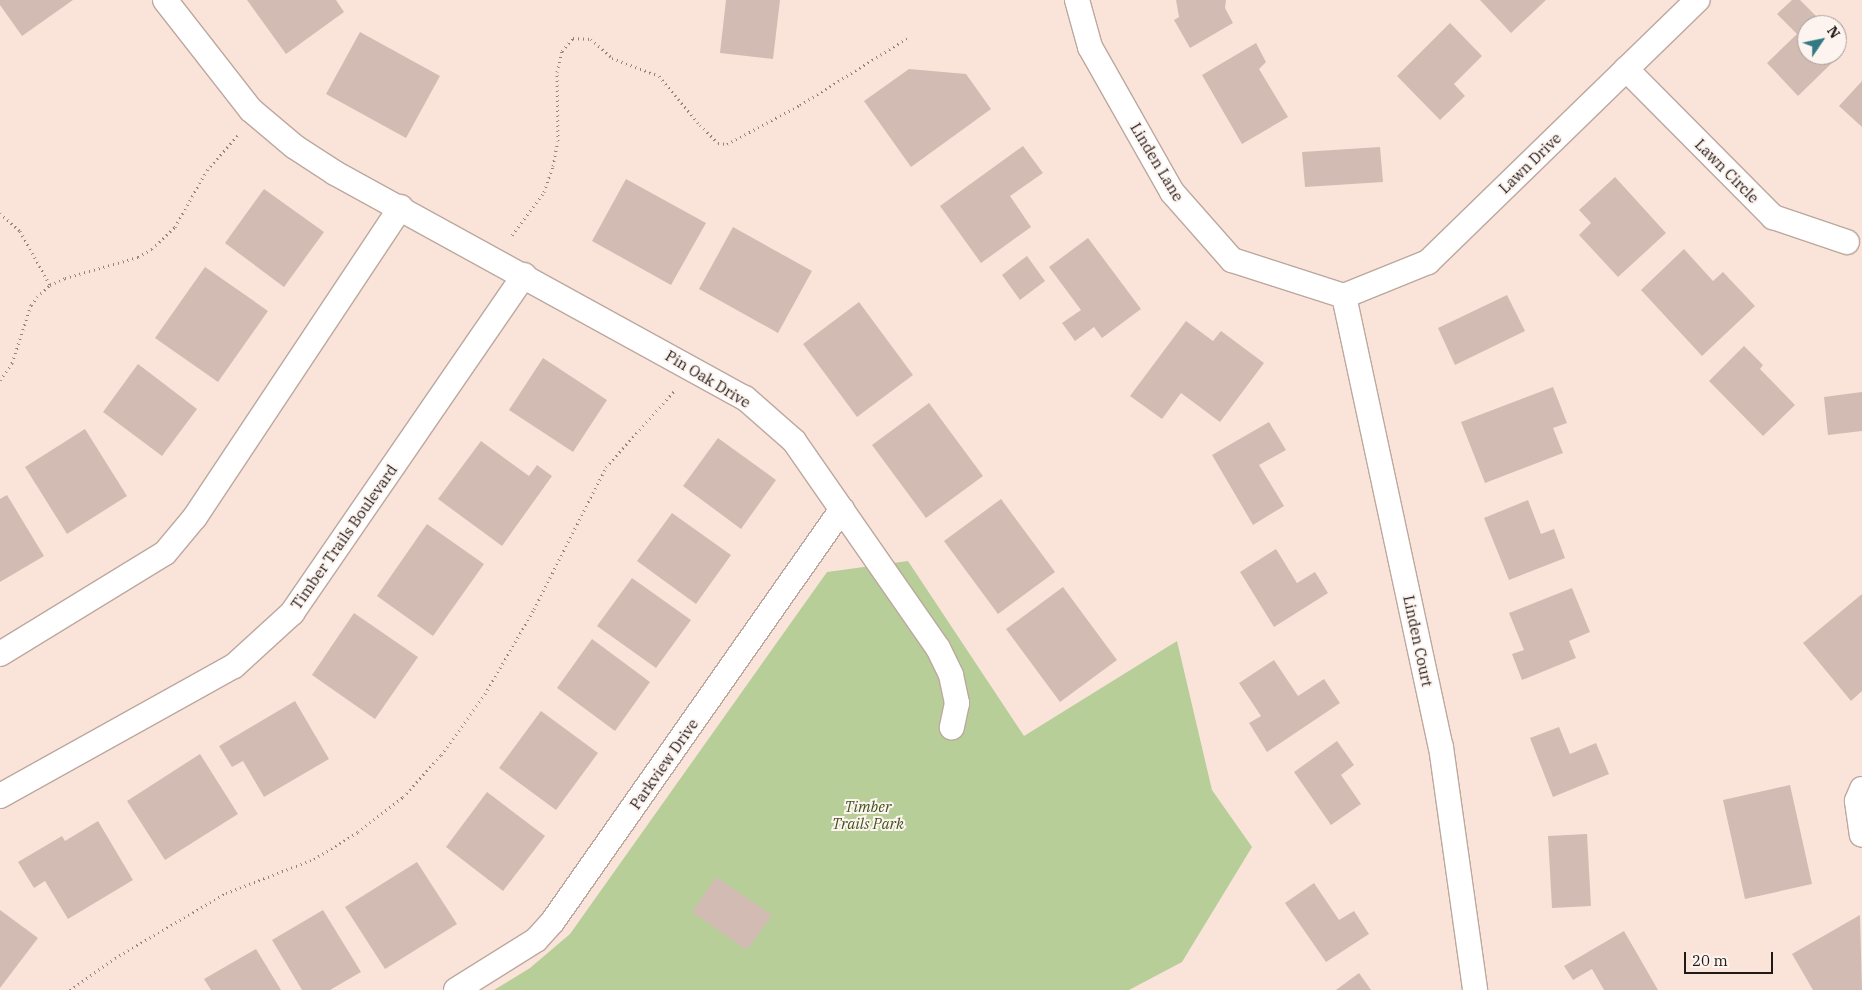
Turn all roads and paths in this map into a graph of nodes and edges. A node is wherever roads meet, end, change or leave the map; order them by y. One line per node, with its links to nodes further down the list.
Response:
1 (166, 0): 7 (street, Pin Oak Drive)
2 (1077, 0): 13 (street, Linden Lane)
3 (1697, 0): 5 (street, Lawn Drive)
4 (909, 37): 9 (path)
5 (1626, 69): 10 (street, Lawn Circle); 13 (street, Lawn Drive)
6 (242, 130): 12 (path)
7 (401, 207): 11 (street, Pin Oak Drive); 17 (street)
8 (0, 213): 12 (path)
9 (512, 235)
10 (1847, 242)
11 (524, 275): 16 (street, Pin Oak Drive); 20 (street, Timber Trails Boulevard)
12 (50, 285): 14 (path)
13 (1344, 296): 24 (street, Linden Court)
14 (0, 380)
15 (680, 384): 22 (path)
16 (842, 508): 18 (street, Pin Oak Drive); 23 (street, Parkview Drive)
17 (0, 654)
18 (952, 727)
19 (1862, 789): 21 (street)
20 (0, 796)
21 (1862, 835)
22 (70, 990)
23 (456, 990)
24 (1475, 990)

